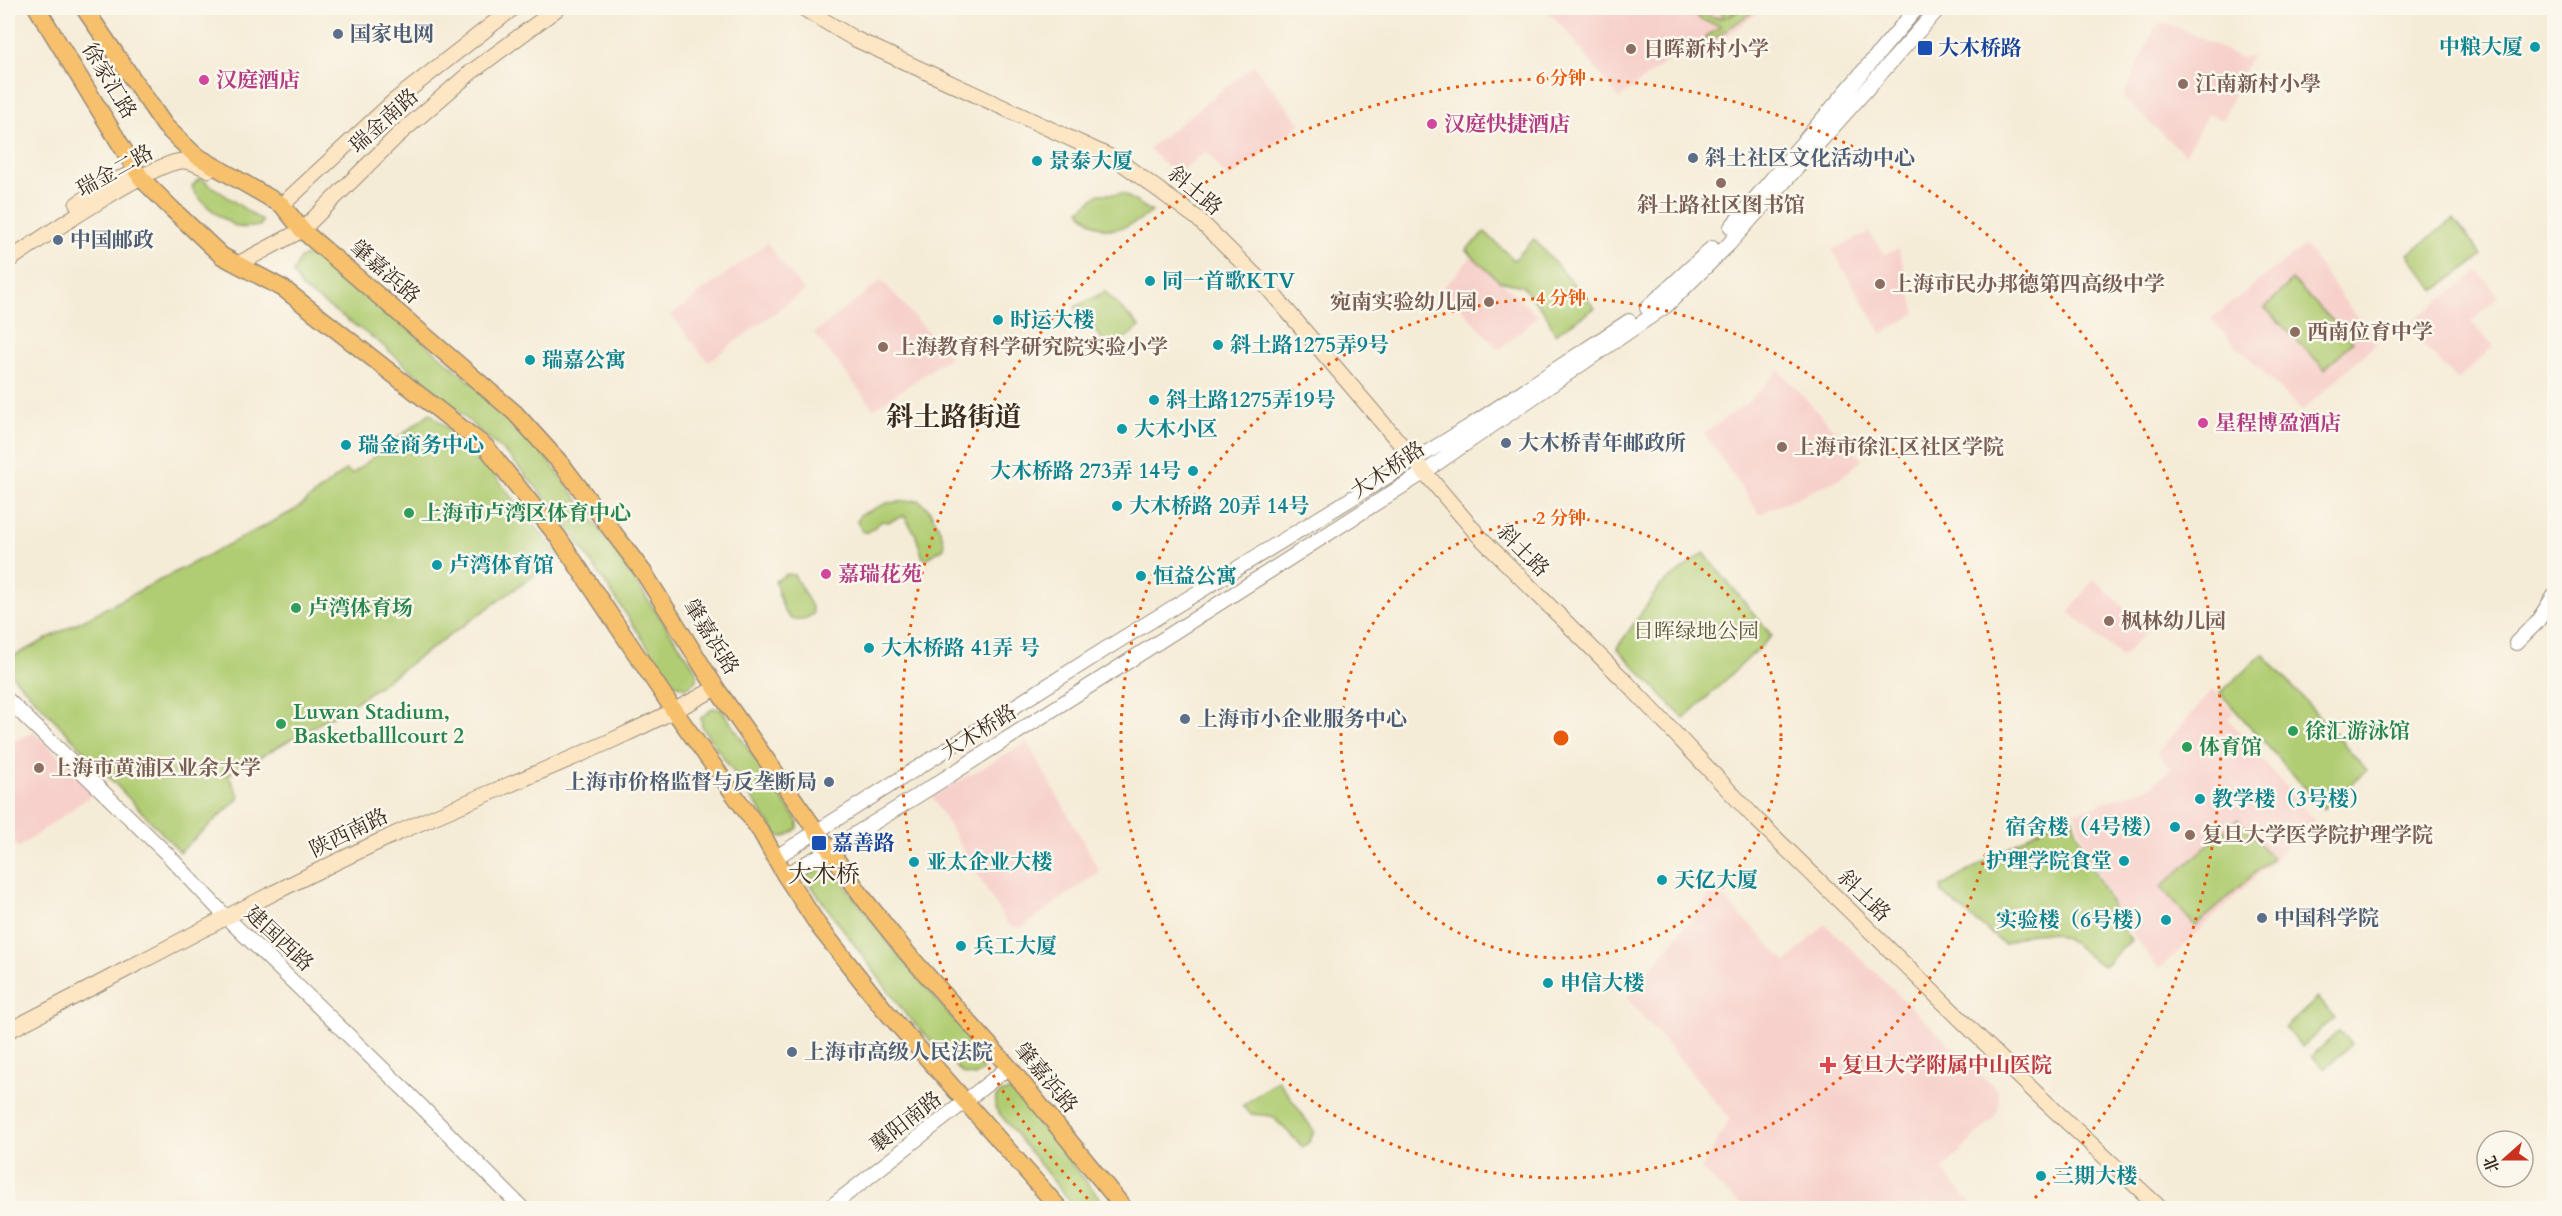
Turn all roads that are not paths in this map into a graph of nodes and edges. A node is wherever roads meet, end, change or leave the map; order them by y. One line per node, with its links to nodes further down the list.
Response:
1 (38, 8): 9 (main road, 徐家汇路)
2 (84, 8): 8 (main road, 徐家汇路)
3 (513, 8): 10 (main road, 瑞金南路)
4 (558, 8): 11 (main road, 瑞金南路)
5 (802, 8): 15 (main road, 斜土路)
6 (1917, 8): 15 (street, 大木桥路)
7 (1939, 8): 16 (street, 大木桥路)
8 (195, 155): 10 (main road, 肇嘉浜路)
9 (139, 175): 10 (main road, 瑞金二路); 12 (main road); 13 (main road, 瑞金二路); 14 (main road)
10 (282, 205): 11 (main road, 肇嘉浜路)
11 (302, 230): 14 (main road, 瑞金南路); 19 (main road, 肇嘉浜路)
12 (8, 251)
13 (8, 261)
14 (238, 264): 21 (main road)
15 (1413, 461): 16 (main road, 斜土路); 22 (street, 大木桥路)
16 (1423, 473): 23 (street, 大木桥路); 34 (main road, 斜土路)
17 (2554, 596): 18 (street)
18 (2516, 643)
19 (716, 688): 21 (main road, 陕西南路); 22 (main road, 肇嘉浜路)
20 (8, 699): 26 (street, 建国西路)
21 (675, 712): 24 (main road); 26 (main road, 陕西南路)
22 (816, 832): 23 (main road, 肇嘉浜路); 24 (street, 大木桥路)
23 (828, 851): 25 (street, 大木桥路); 28 (main road, 肇嘉浜路)
24 (775, 858): 25 (main road)
25 (784, 875): 29 (main road)
26 (227, 918): 27 (main road, 陕西南路); 30 (street, 建国西路)
27 (8, 1031)
28 (1009, 1067): 29 (street, 襄阳南路); 33 (main road, 肇嘉浜路)
29 (967, 1101): 31 (street, 襄阳南路); 32 (main road)
30 (522, 1209)
31 (829, 1209)
32 (1059, 1209)
33 (1124, 1209)
34 (2160, 1209)

